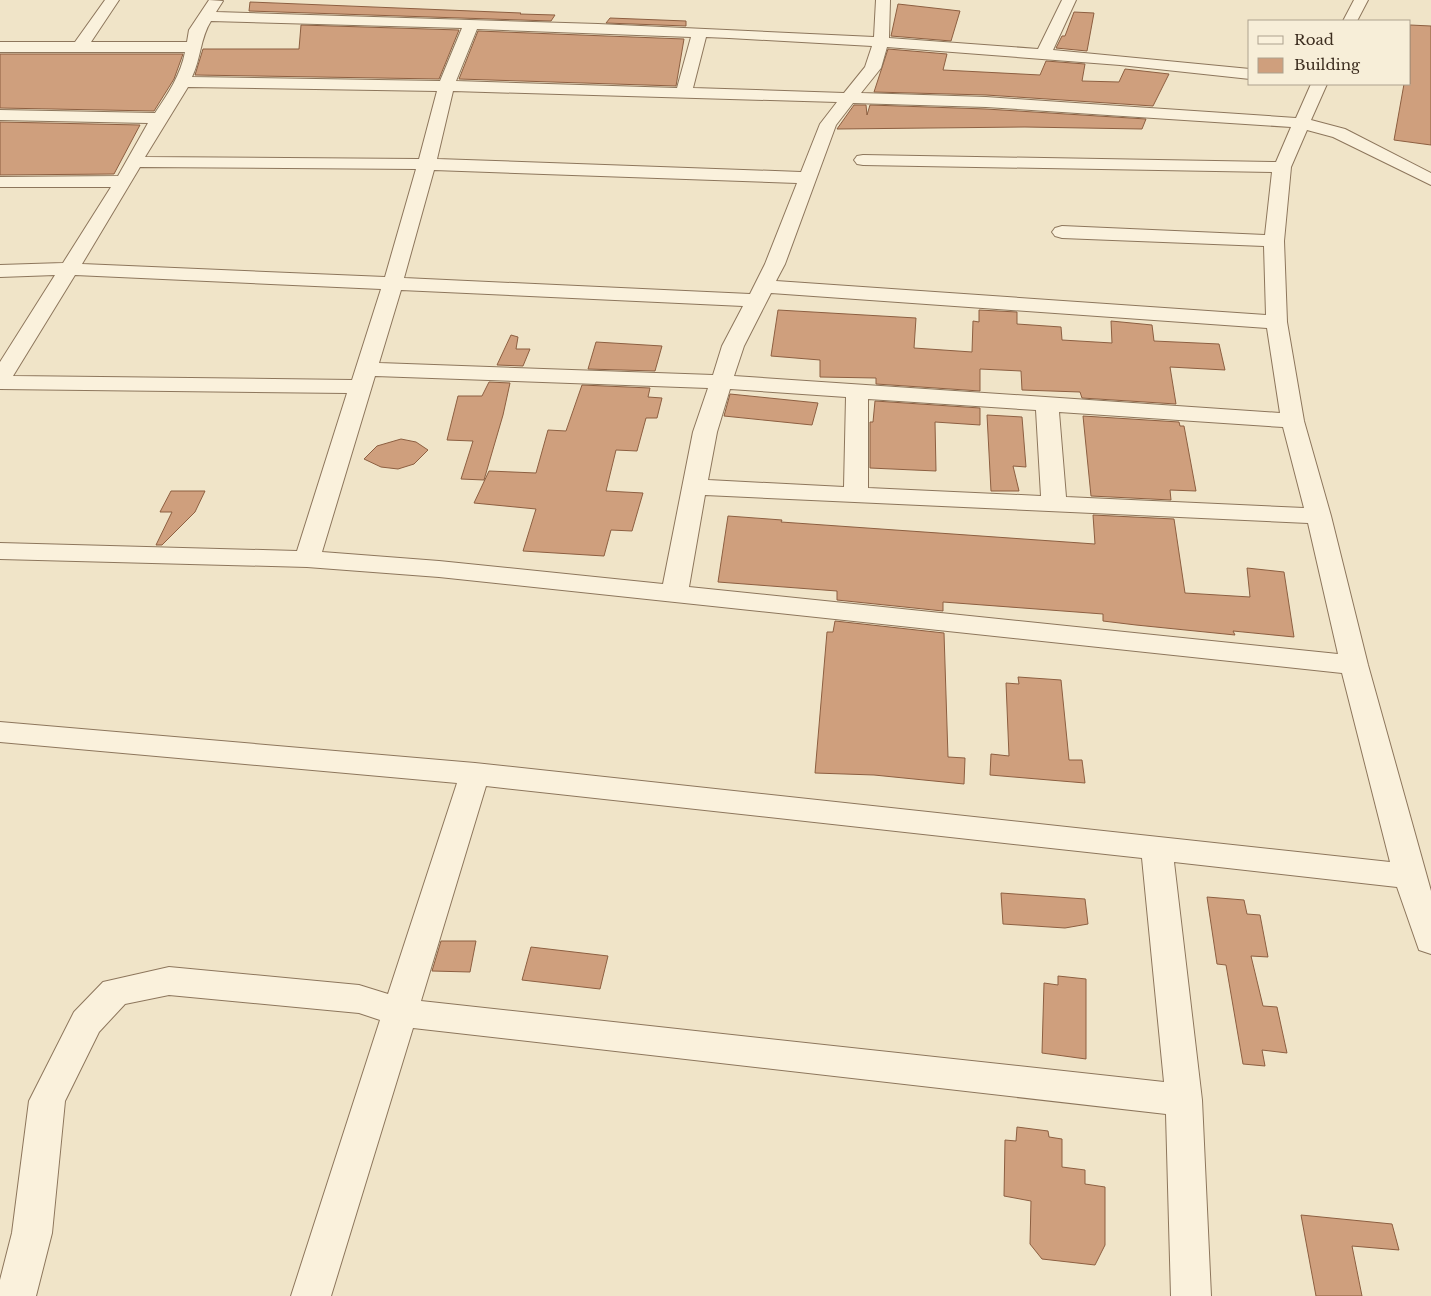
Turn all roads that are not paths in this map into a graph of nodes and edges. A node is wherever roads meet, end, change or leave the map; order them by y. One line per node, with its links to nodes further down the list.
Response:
1 (112, 0): 12 (street)
2 (217, 0): 6 (street)
3 (883, 0): 10 (street)
4 (1069, 0): 14 (street)
5 (1361, 0): 7 (street)
6 (206, 16): 8 (street); 13 (street)
7 (1351, 20)
8 (471, 25): 9 (street); 18 (street)
9 (699, 34): 10 (street); 19 (street)
10 (881, 43): 14 (street); 20 (street)
11 (0, 47): 12 (street)
12 (80, 47): 13 (street)
13 (194, 47): 16 (street)
14 (1043, 54): 15 (street)
15 (1248, 74)
16 (182, 82): 18 (street); 22 (street)
17 (1319, 85): 23 (street)
18 (446, 86): 19 (street); 28 (street)
19 (684, 93): 20 (street)
20 (848, 97): 23 (street); 30 (street)
21 (0, 115): 22 (street)
22 (160, 118): 27 (street)
23 (1302, 123): 24 (street); 29 (street)
24 (1388, 157): 26 (street); 31 (street)
25 (862, 160): 29 (street)
26 (1431, 161)
27 (134, 162): 28 (street); 32 (street)
28 (426, 164): 30 (street); 38 (street)
29 (1282, 167): 35 (street)
30 (806, 178): 39 (street)
31 (1431, 180)
32 (124, 181): 33 (street); 36 (street)
33 (0, 182)
34 (1062, 232): 35 (street)
35 (1274, 241): 40 (street)
36 (70, 269): 37 (street); 38 (street); 42 (street)
37 (0, 271)
38 (393, 282): 39 (street); 41 (street)
39 (760, 293): 40 (street); 43 (street)
40 (1277, 322): 46 (street)
41 (363, 378): 42 (street); 43 (street); 52 (street)
42 (0, 381)
43 (721, 382): 44 (street); 47 (street)
44 (857, 391): 45 (street); 48 (street)
45 (1047, 404): 46 (street); 49 (street)
46 (1294, 421): 50 (street)
47 (694, 487): 48 (street); 53 (street)
48 (856, 494): 49 (street)
49 (1054, 504): 50 (street)
50 (1319, 516): 54 (street)
51 (0, 551): 52 (street)
52 (307, 559): 53 (street)
53 (674, 595): 54 (street)
54 (1354, 665): 58 (street)
55 (0, 732): 56 (street)
56 (475, 774): 57 (street); 60 (street)
57 (1157, 849): 58 (street); 61 (street)
58 (1410, 876): 59 (street)
59 (1431, 941)
60 (402, 1013): 61 (street); 62 (street); 63 (street)
61 (1184, 1100): 64 (street)
62 (16, 1296)
63 (312, 1296)
64 (1191, 1296)

